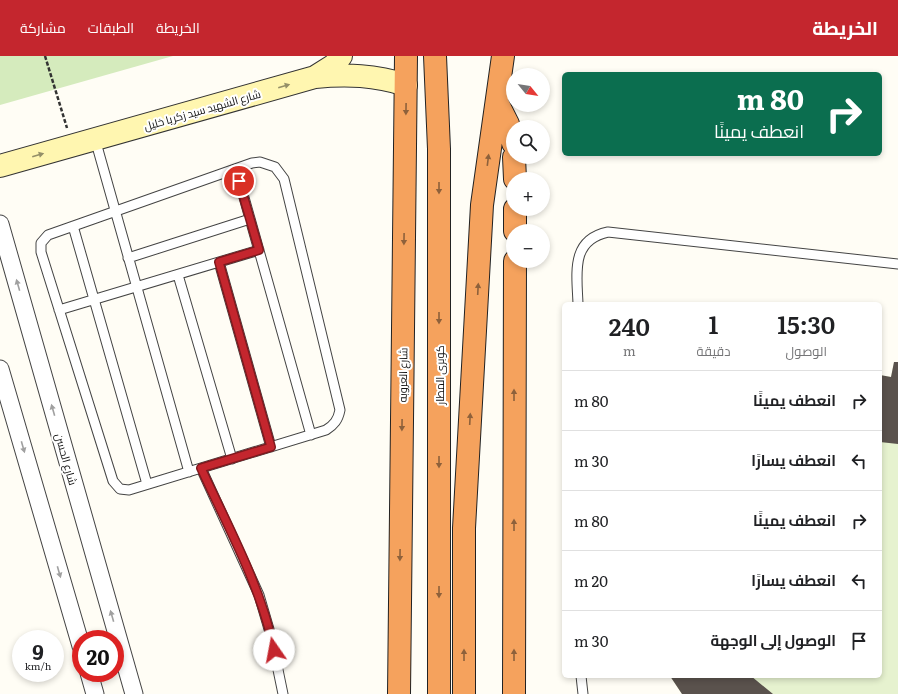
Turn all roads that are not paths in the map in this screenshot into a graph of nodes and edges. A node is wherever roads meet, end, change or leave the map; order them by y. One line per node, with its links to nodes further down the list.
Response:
1 (341, 56): 5 (street)
2 (406, 56): 6 (highway, شارع العروبه)
3 (435, 56): 40 (highway, كوبرى المطار, one-way to 40)
4 (504, 56): 7 (highway)
5 (315, 77): 6 (street, شارع الشهيد سيد زكريا خليل); 9 (street, شارع الشهيد سيد زكريا خليل, one-way to 5)
6 (406, 85): 39 (highway, شارع العروبه, one-way to 39)
7 (498, 104): 8 (highway); 41 (highway, one-way to 7)
8 (506, 120)
9 (95, 139): 10 (street, شارع الشهيد سيد زكريا خليل, one-way to 9); 12 (lane)
10 (0, 166)
11 (236, 169): 12 (lane); 13 (lane); 27 (lane)
12 (115, 211): 15 (lane); 17 (lane)
13 (250, 219): 16 (lane); 17 (lane)
14 (0, 224): 37 (street, شارع الحسن, one-way to 14)
15 (73, 226): 23 (lane); 25 (lane)
16 (259, 250): 18 (lane); 27 (lane)
17 (128, 258): 22 (lane)
18 (219, 262): 21 (lane); 28 (lane)
19 (898, 264): 24 (lane)
20 (515, 268): 42 (highway, one-way to 20)
21 (178, 275): 22 (lane); 29 (lane)
22 (137, 287): 23 (lane); 31 (lane)
23 (94, 300): 25 (lane); 32 (lane)
24 (578, 302)
25 (59, 310): 32 (lane)
26 (0, 369): 33 (street, one-way to 33)
27 (311, 435): 28 (lane)
28 (271, 447): 29 (lane)
29 (232, 459): 30 (lane)
30 (201, 468): 31 (lane); 38 (lane)
31 (189, 472): 32 (lane)
32 (147, 484)
33 (76, 630)
34 (581, 678): 43 (lane)
35 (92, 682): 36 (street)
36 (95, 694)
37 (134, 694)
38 (283, 694)
39 (399, 694)
40 (439, 694)
41 (464, 694)
42 (514, 694)
43 (583, 694)

